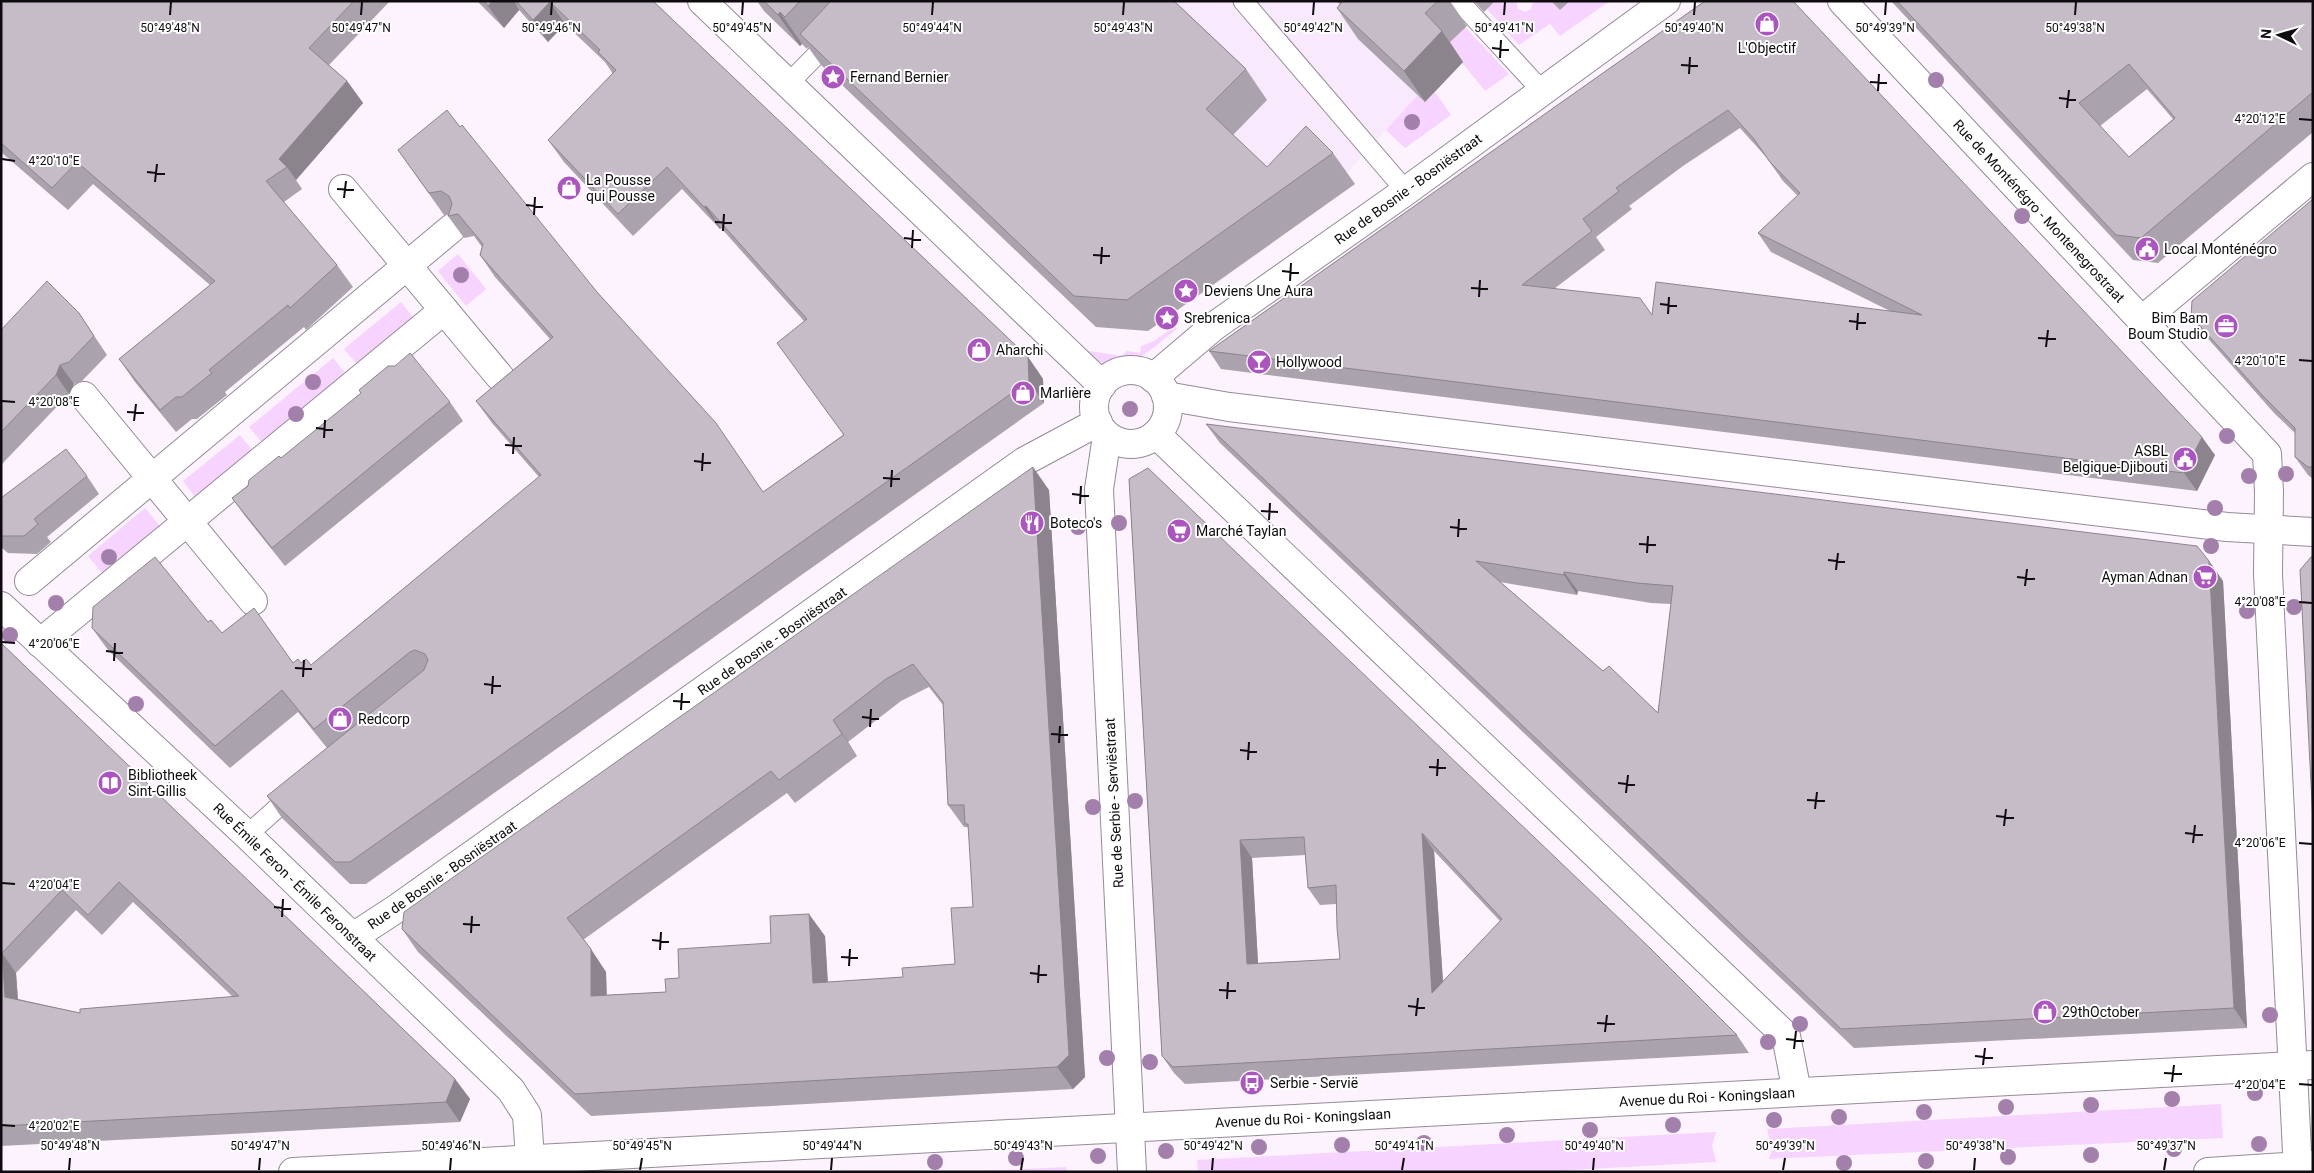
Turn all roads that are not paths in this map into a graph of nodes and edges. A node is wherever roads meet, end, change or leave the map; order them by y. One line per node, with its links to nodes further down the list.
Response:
1 (1243, 1): 11 (lane)
2 (1459, 1): 8 (lane)
3 (1666, 1): 8 (street, Rue de Bosnie - Bosniëstraat)
4 (1842, 1): 15 (street, Rue de Monténégro - Montenegrostraat)
5 (711, 4): 7 (street)
6 (848, 23): 7 (lane)
7 (787, 85): 17 (street)
8 (1543, 92): 11 (street, Rue de Bosnie - Bosniëstraat)
9 (2313, 177): 15 (street)
10 (343, 189): 13 (street)
11 (1406, 191): 18 (street, Rue de Bosnie - Bosniëstraat)
12 (452, 228): 13 (street)
13 (406, 266): 14 (street); 22 (street)
14 (444, 310): 16 (street); 23 (street)
15 (2141, 320): 24 (street, Rue de Monténégro - Montenegrostraat)
16 (500, 377)
17 (1102, 385): 18 (street); 20 (street)
18 (1159, 387): 21 (street); 24 (street)
19 (84, 396): 22 (street)
20 (1103, 429): 21 (street); 32 (street, Rue de Bosnie - Bosniëstraat); 35 (street, Rue de Serbie - Serviëstraat)
21 (1156, 434): 34 (street)
22 (153, 478): 23 (street); 26 (street)
23 (188, 520): 27 (street); 29 (street)
24 (2269, 529): 25 (street); 33 (street, Rue de Monténégro - Montenegrostraat)
25 (2313, 532)
26 (29, 581)
27 (253, 601)
28 (1, 606): 29 (street, Rue Émile Feron - Émile Feronstraat)
29 (40, 643): 31 (street, Rue Émile Feron - Émile Feronstraat)
30 (306, 783): 31 (lane)
31 (247, 835): 32 (street, Rue Émile Feron - Émile Feronstraat)
32 (353, 937): 36 (street, Rue Émile Feron - Émile Feronstraat)
33 (2302, 1066): 34 (street, Avenue du Roi - Koningslaan); 37 (street, Rue de Monténégro - Montenegrostraat)
34 (1796, 1092): 35 (street, Avenue du Roi - Koningslaan)
35 (1130, 1128): 36 (street, Avenue du Roi - Koningslaan); 39 (street, Rue de Serbie - Serviëstraat)
36 (530, 1159): 38 (street, Avenue du Roi - Koningslaan)
37 (2303, 1168): 40 (street)
38 (293, 1172)
39 (1132, 1172)
40 (2208, 1172)

